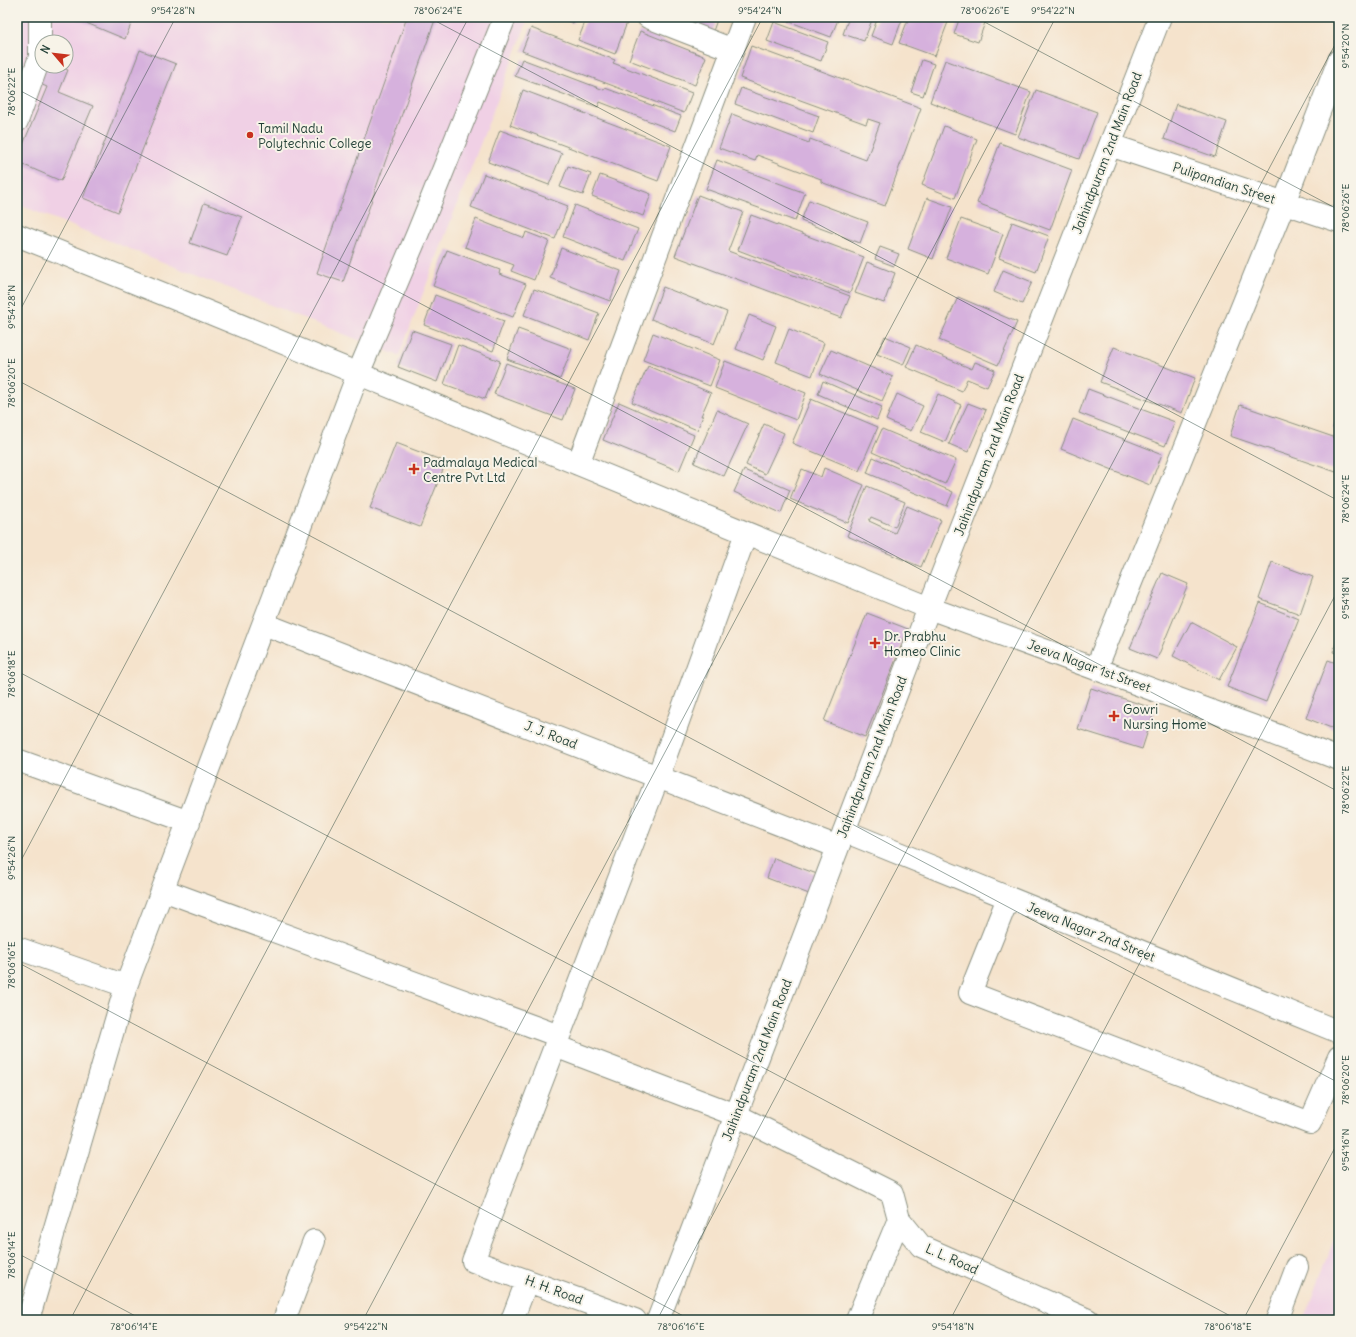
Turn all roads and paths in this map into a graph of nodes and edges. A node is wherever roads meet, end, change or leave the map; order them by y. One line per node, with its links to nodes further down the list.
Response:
1 (40, 17): 8 (street)
2 (505, 17): 13 (street)
3 (648, 17): 6 (street)
4 (746, 17): 6 (street)
5 (1160, 17): 9 (street, Jaihindpuram 2nd Main Road)
6 (733, 50): 14 (street)
7 (1339, 60): 10 (street)
8 (17, 121)
9 (1110, 145): 10 (street, Pulipandian Street); 16 (street, Jaihindpuram 2nd Main Road)
10 (1284, 203): 11 (street, Pulipandian Street); 18 (street)
11 (1339, 221)
12 (17, 235): 13 (street, Jeeva Nagar 1st Street)
13 (358, 374): 14 (street, Jeeva Nagar 1st Street); 17 (street)
14 (578, 464): 15 (street, Jeeva Nagar 1st Street)
15 (746, 533): 16 (street, Jeeva Nagar 1st Street); 21 (street)
16 (929, 608): 18 (street, Jeeva Nagar 1st Street); 23 (street, Jaihindpuram 2nd Main Road)
17 (264, 624): 21 (street, J. J. Road); 22 (street)
18 (1096, 669): 19 (street, Jeeva Nagar 1st Street)
19 (1339, 759)
20 (17, 760): 22 (street)
21 (658, 776): 23 (street, J. J. Road); 29 (street)
22 (189, 822): 24 (street)
23 (841, 839): 25 (street, Jeeva Nagar 2nd Street); 31 (street, Jaihindpuram 2nd Main Road)
24 (163, 890): 27 (street); 29 (street, L. L. Road)
25 (1008, 898): 28 (street, Jeeva Nagar 2nd Street); 30 (street)
26 (17, 948): 27 (street)
27 (126, 986): 36 (street)
28 (1339, 1032)
29 (557, 1041): 31 (street, L. L. Road); 35 (street, H. H. Road)
30 (1339, 1057)
31 (736, 1115): 32 (street, L. L. Road); 40 (street, Jaihindpuram 2nd Main Road)
32 (899, 1220): 41 (street); 42 (street, L. L. Road)
33 (314, 1241): 37 (street)
34 (1297, 1267): 43 (street)
35 (527, 1281): 38 (street); 39 (street, H. H. Road)
36 (28, 1320)
37 (284, 1320)
38 (512, 1320)
39 (634, 1320)
40 (658, 1320)
41 (857, 1320)
42 (1088, 1320)
43 (1277, 1320)

